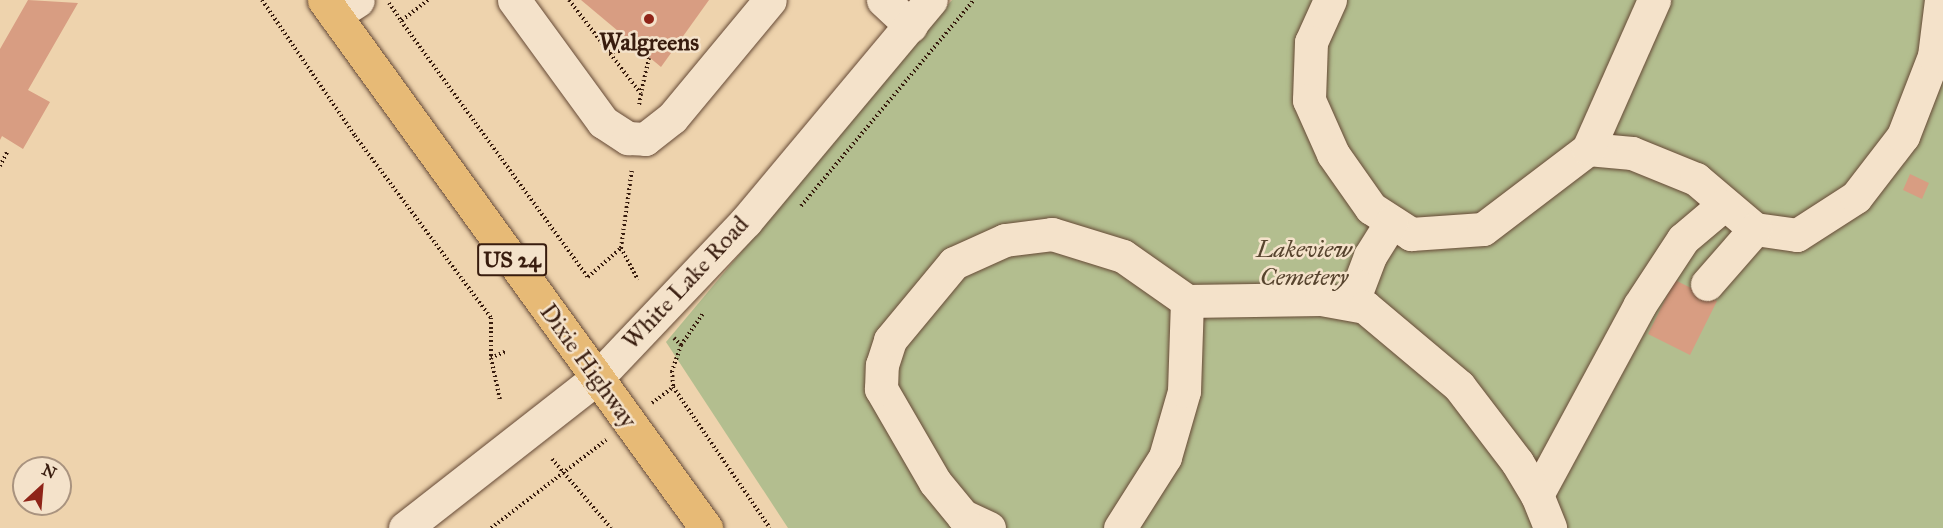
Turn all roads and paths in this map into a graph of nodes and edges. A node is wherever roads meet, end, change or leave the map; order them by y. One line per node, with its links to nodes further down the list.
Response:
1 (262, 0): 33 (path)
2 (386, 0): 14 (path)
3 (428, 0): 14 (path)
4 (514, 0): 18 (street)
5 (569, 0): 16 (path)
6 (770, 0): 18 (street)
7 (883, 0): 15 (street)
8 (931, 0): 15 (street, White Lake Road)
9 (974, 0): 23 (path)
10 (1330, 0): 24 (street)
11 (1654, 0): 19 (street)
12 (1941, 0): 25 (street)
13 (339, 5): 34 (main road, Dixie Highway / US 24)
14 (401, 21): 26 (path)
15 (911, 26): 34 (street, White Lake Road)
16 (608, 52): 17 (path); 17 (path)
17 (641, 94): 18 (path)
18 (635, 138): 26 (path)
19 (1588, 149): 22 (street); 24 (street)
20 (7, 152): 21 (path)
21 (0, 166)
22 (1722, 206): 25 (street); 39 (street)
23 (799, 209)
24 (1391, 222): 30 (street)
25 (1755, 229): 28 (street)
26 (621, 248): 27 (path)
27 (638, 280)
28 (1707, 284)
29 (1187, 301): 30 (street); 45 (street); 46 (street)
30 (1353, 301): 39 (street)
31 (673, 338): 44 (path)
32 (507, 351): 33 (path)
33 (491, 358): 35 (path)
34 (597, 378): 40 (street, White Lake Road); 43 (main road, Dixie Highway / US 24)
35 (500, 400)
36 (587, 455): 38 (path)
37 (552, 459): 38 (path)
38 (564, 472): 41 (path); 42 (path)
39 (1537, 495): 47 (street)
40 (405, 528)
41 (491, 528)
42 (611, 528)
43 (706, 528)
44 (770, 528)
45 (989, 528)
46 (1120, 528)
47 (1550, 528)

